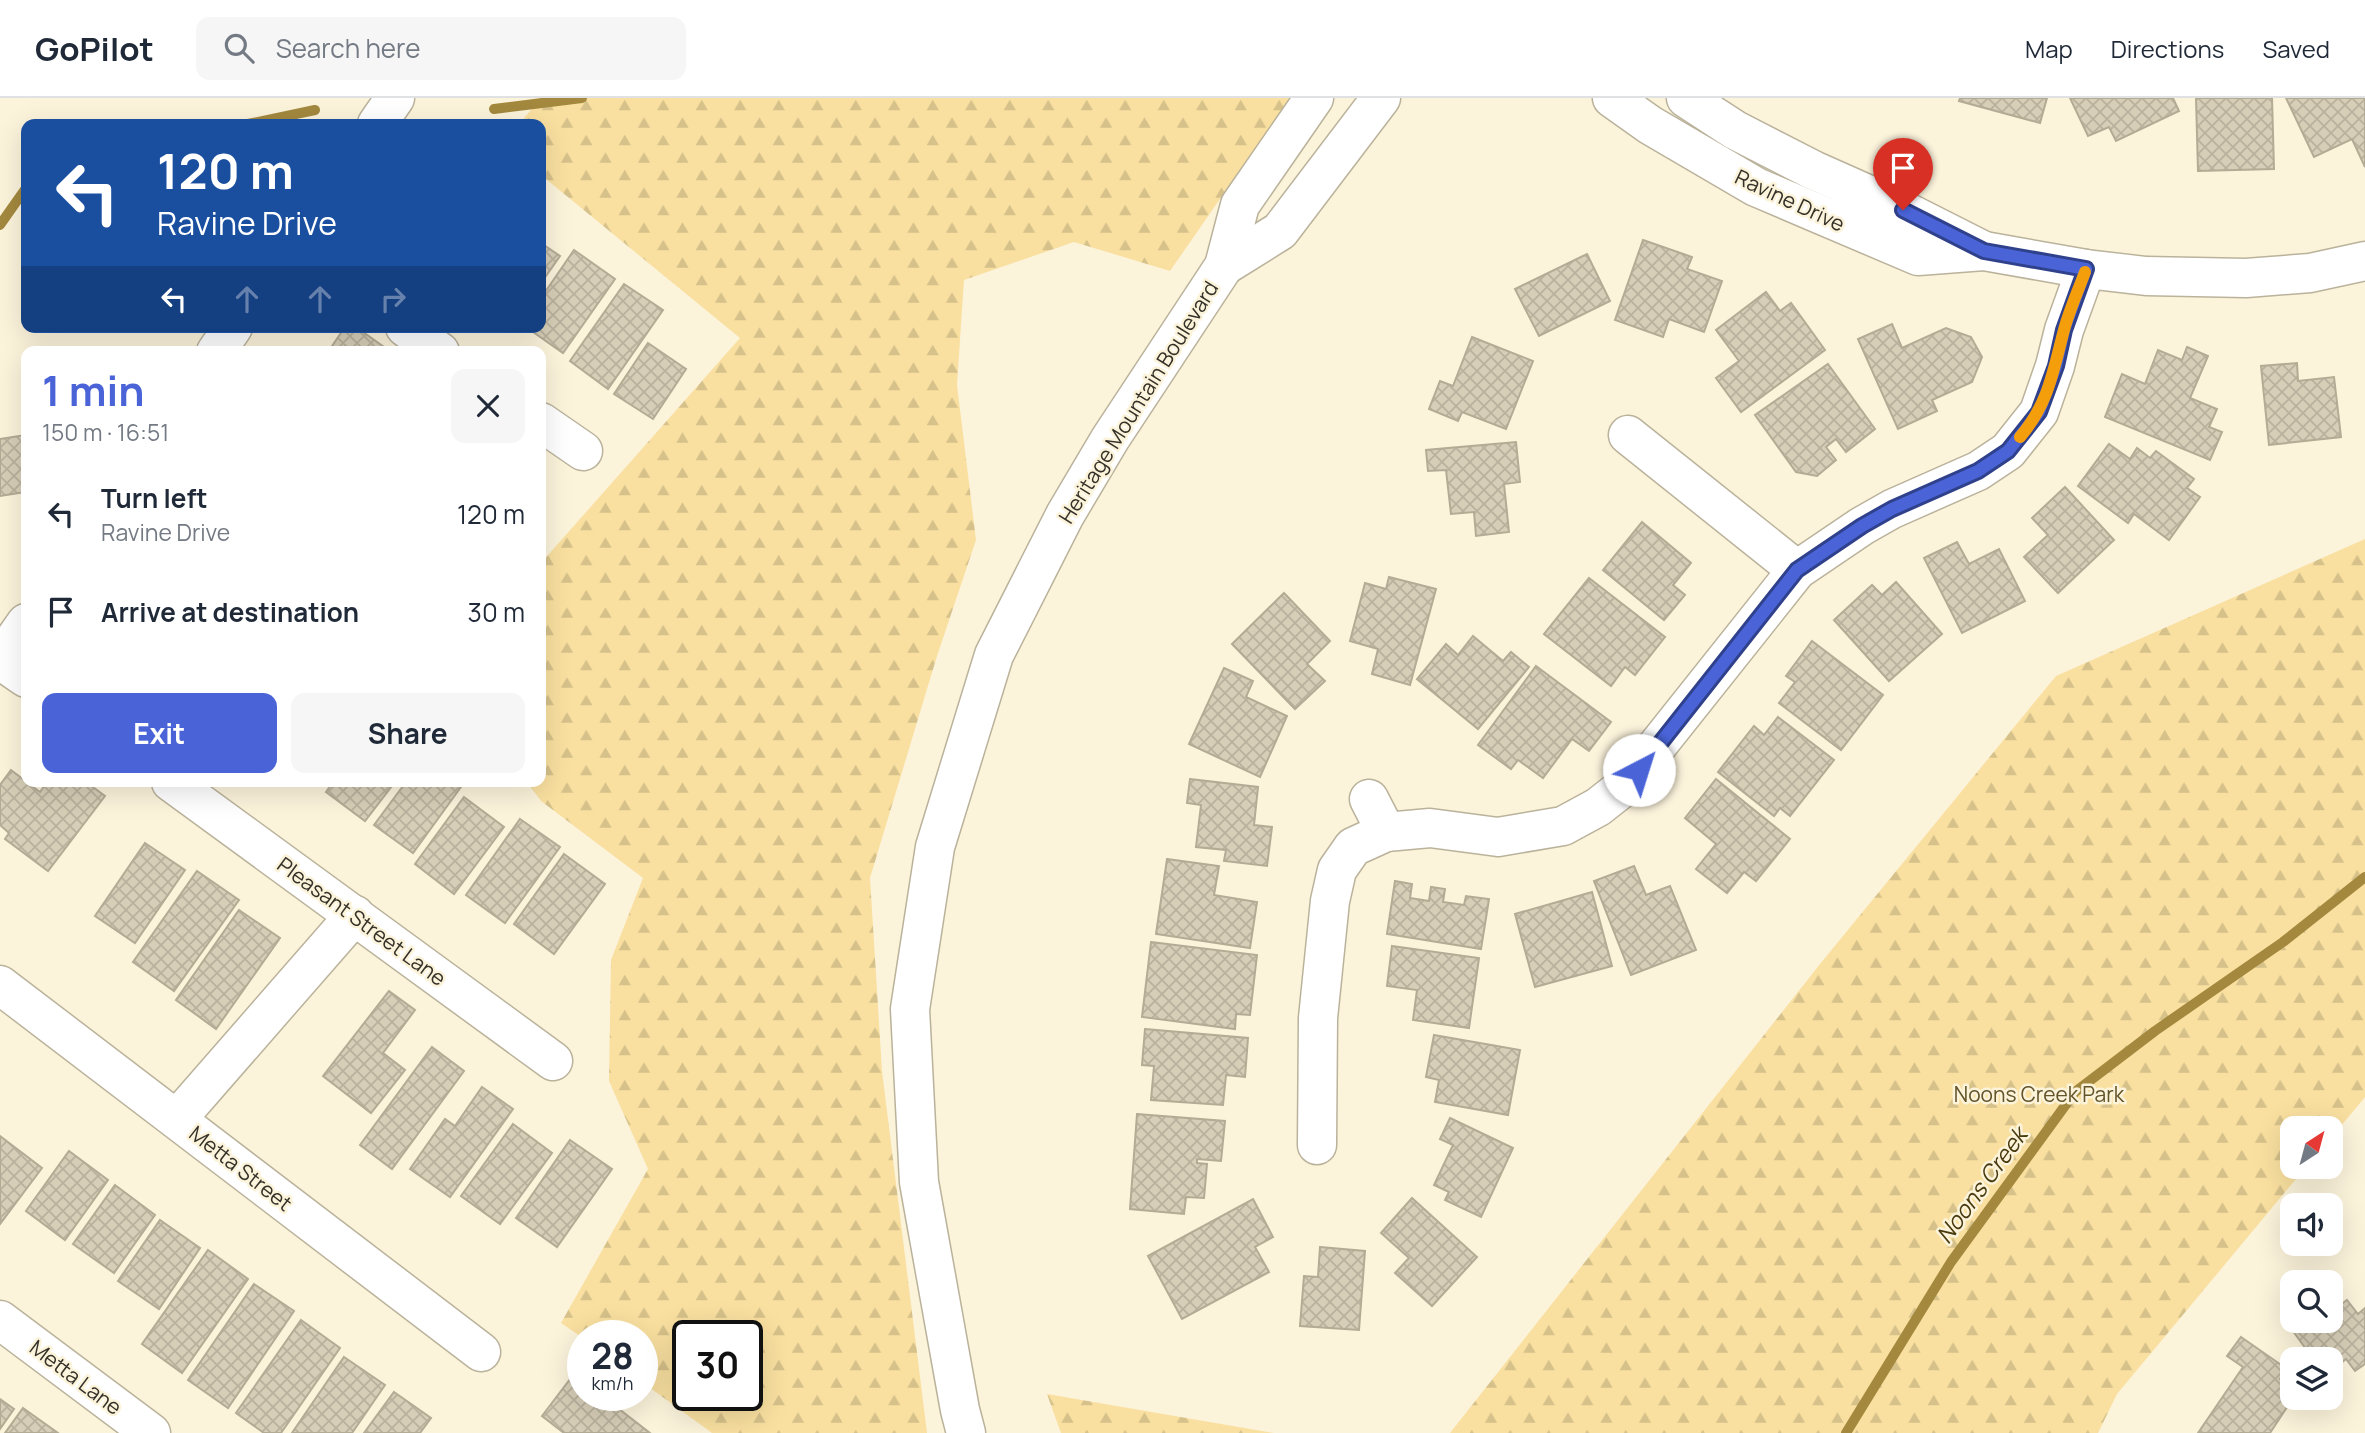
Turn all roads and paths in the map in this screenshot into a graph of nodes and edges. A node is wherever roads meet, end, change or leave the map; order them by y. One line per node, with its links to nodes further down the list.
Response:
1 (396, 98): 6 (street)
2 (1314, 98): 9 (street, Heritage Mountain Boulevard)
3 (1381, 98): 9 (street, Heritage Mountain Boulevard)
4 (1612, 98): 7 (street, Ravine Drive)
5 (1686, 98): 7 (street, Ravine Drive)
6 (381, 119)
7 (1984, 251): 10 (street, Ravine Drive)
8 (2365, 261): 10 (street, Ravine Drive)
9 (1224, 267): 29 (street, Heritage Mountain Boulevard)
10 (2086, 269): 16 (street)
11 (413, 333): 12 (street)
12 (432, 346)
13 (546, 425): 15 (street)
14 (1628, 435): 16 (street)
15 (583, 451)
16 (1797, 570): 25 (street)
17 (21, 629): 18 (street)
18 (0, 660): 19 (street)
19 (21, 675)
20 (178, 787): 21 (street, Pleasant Street Lane)
21 (355, 915): 23 (street, Pleasant Street Lane); 24 (street)
22 (0, 985): 24 (street, Metta Street)
23 (553, 1061)
24 (177, 1119): 27 (street, Metta Street)
25 (1317, 1145)
26 (0, 1320): 28 (street, Metta Lane)
27 (481, 1352)
28 (151, 1433)
29 (966, 1433)

